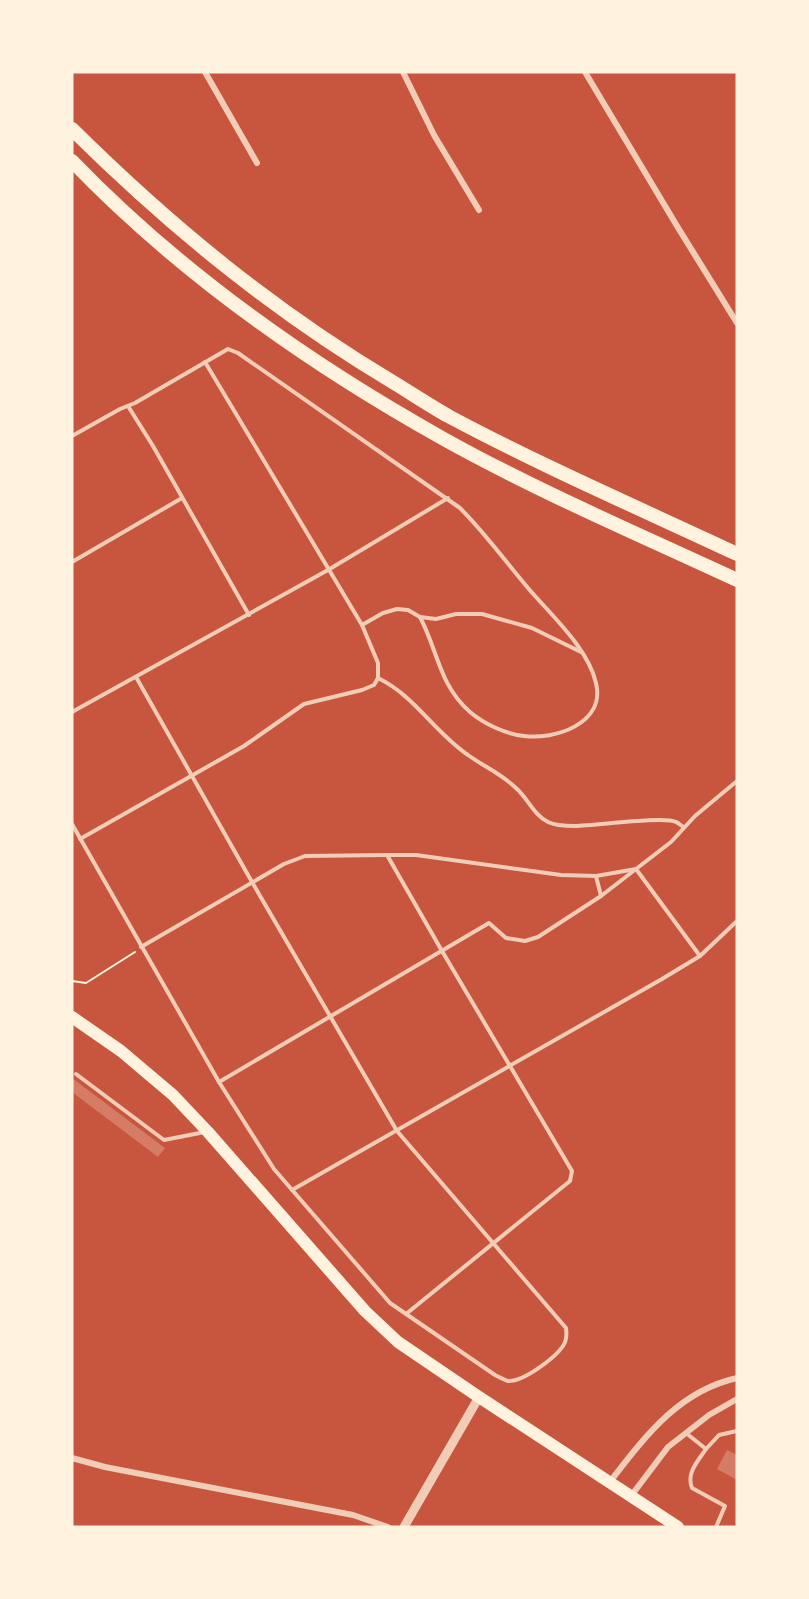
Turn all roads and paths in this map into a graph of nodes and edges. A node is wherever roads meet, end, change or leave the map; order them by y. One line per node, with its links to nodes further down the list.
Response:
1 (205, 72): 6 (street)
2 (403, 72): 7 (street)
3 (585, 72): 8 (street)
4 (72, 129): 14 (highway)
5 (72, 161): 17 (highway)
6 (257, 163)
7 (479, 210)
8 (737, 323)
9 (205, 362): 10 (lane); 13 (lane); 16 (lane)
10 (128, 406): 11 (lane); 12 (lane)
11 (72, 436)
12 (182, 498): 15 (lane); 18 (lane)
13 (448, 498): 16 (lane); 21 (lane)
14 (737, 554)
15 (72, 562)
16 (328, 570): 18 (lane); 20 (lane)
17 (737, 580)
18 (249, 615): 22 (lane)
19 (420, 617): 20 (lane); 21 (lane); 21 (lane)
20 (362, 625): 23 (lane)
21 (583, 653)
22 (135, 676): 24 (lane); 25 (lane)
23 (378, 678): 25 (lane); 28 (lane)
24 (72, 712)
25 (192, 776): 29 (lane); 33 (lane)
26 (737, 781): 28 (lane)
27 (72, 824): 29 (lane)
28 (684, 828): 31 (lane)
29 (80, 839): 36 (lane)
30 (387, 855): 32 (lane); 33 (lane); 37 (lane)
31 (636, 869): 32 (lane); 34 (lane); 38 (lane)
32 (596, 876): 34 (lane)
33 (252, 882): 36 (lane); 41 (lane)
34 (601, 896): 37 (lane)
35 (737, 921): 38 (lane)
36 (141, 947): 39 (path); 44 (lane)
37 (442, 951): 41 (lane); 42 (lane)
38 (700, 956): 42 (lane)
39 (72, 981)
40 (72, 1017): 46 (main road)
41 (331, 1017): 44 (lane); 45 (lane)
42 (510, 1065): 45 (lane); 48 (lane)
43 (76, 1074): 46 (lane)
44 (219, 1082): 47 (lane)
45 (397, 1131): 47 (lane); 48 (lane)
46 (208, 1132): 51 (main road)
47 (292, 1190): 49 (lane)
48 (494, 1241): 49 (lane); 49 (lane)
49 (406, 1314)
50 (737, 1378): 57 (street)
51 (479, 1398): 57 (main road); 61 (street)
52 (737, 1399): 54 (street)
53 (737, 1431): 55 (lane)
54 (686, 1432): 55 (lane); 58 (street)
55 (706, 1449): 62 (lane)
56 (72, 1458): 60 (street)
57 (609, 1483): 58 (main road)
58 (631, 1496): 59 (main road)
59 (672, 1525)
60 (388, 1527)
61 (404, 1527)
62 (716, 1527)

